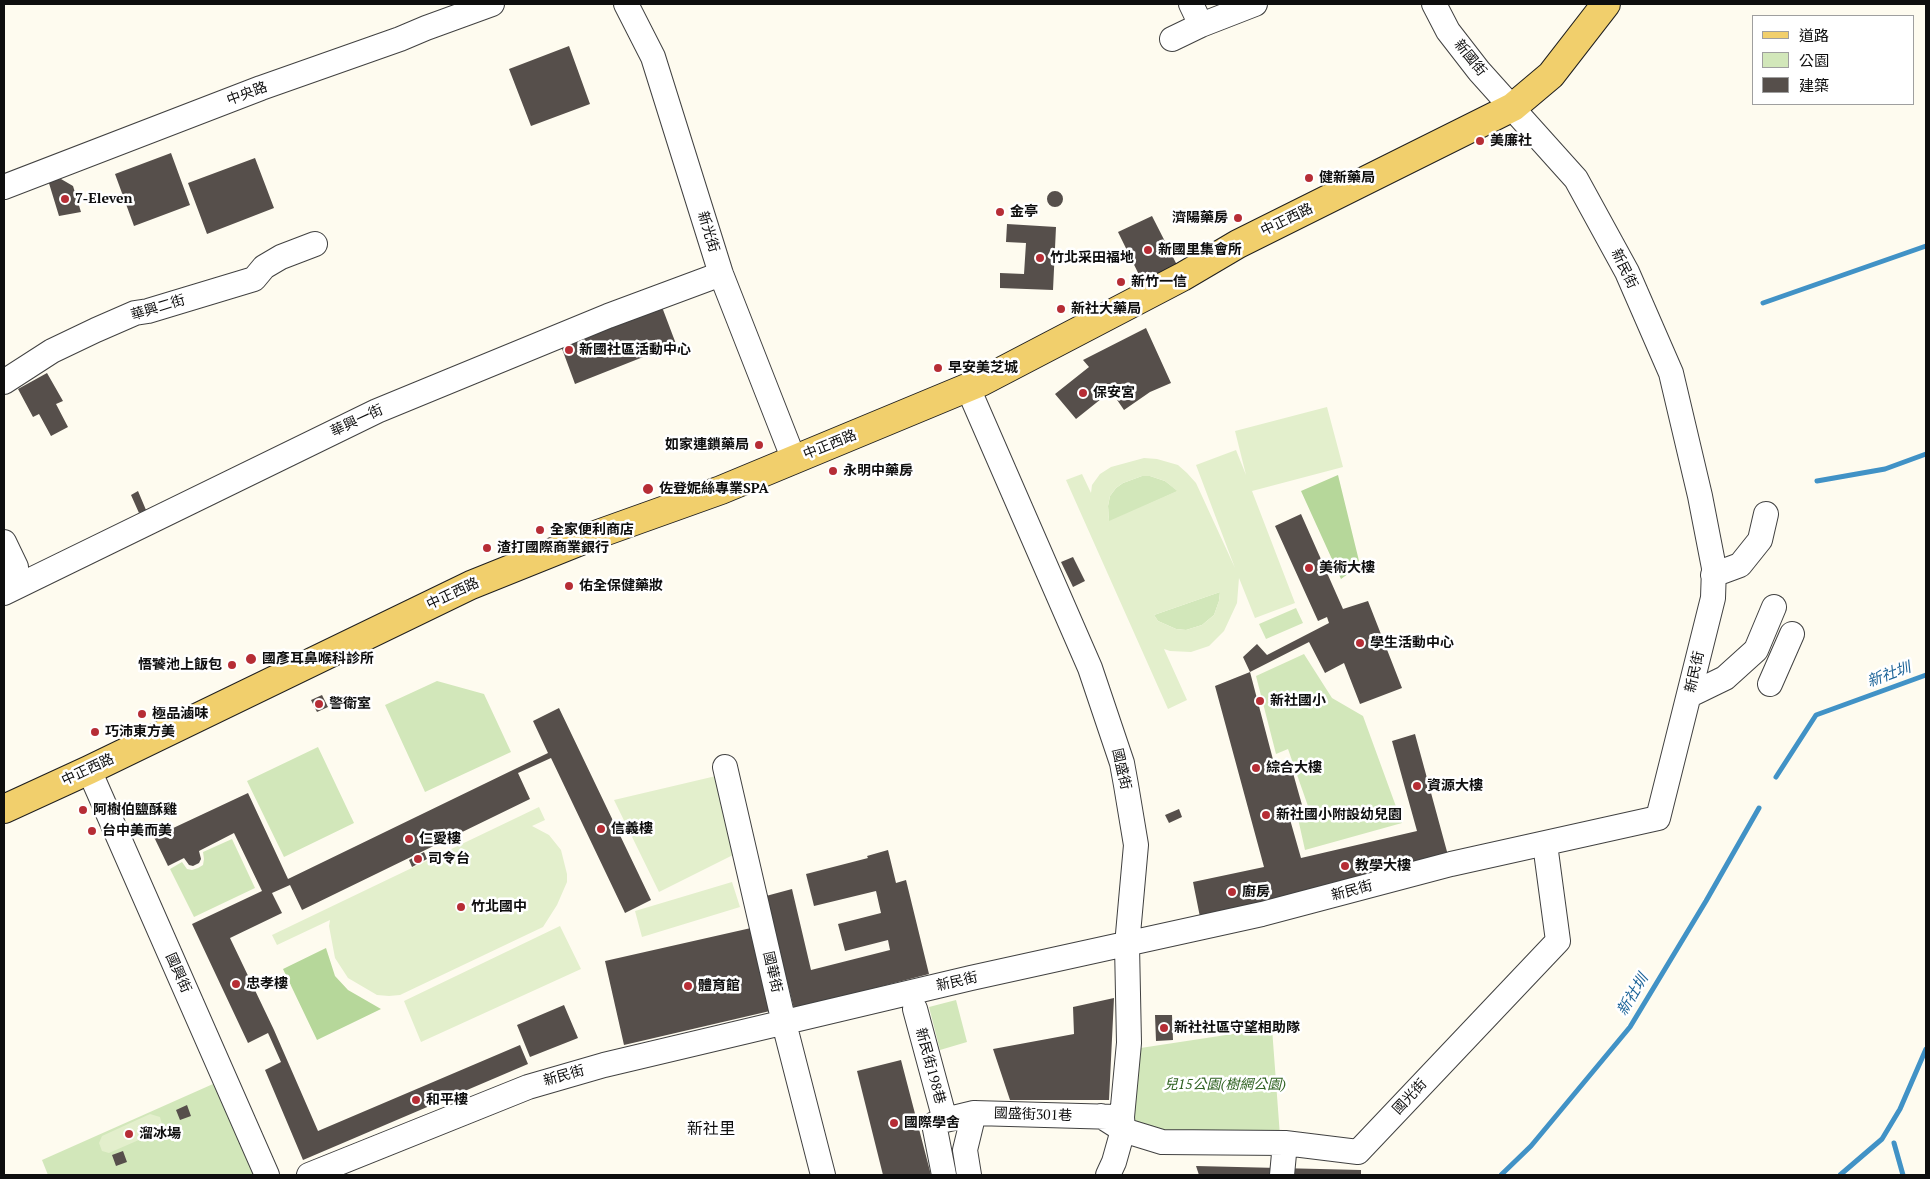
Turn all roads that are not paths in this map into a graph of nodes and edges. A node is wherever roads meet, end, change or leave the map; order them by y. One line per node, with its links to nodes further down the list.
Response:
1 (492, 4): 9 (street, 中央路)
2 (626, 4): 11 (street, 新光街)
3 (1255, 4): 6 (street)
4 (1434, 4): 8 (street, 新國街)
5 (1606, 4): 8 (main road, 中正西路)
6 (1196, 14): 7 (street)
7 (1172, 39)
8 (1513, 107): 13 (main road, 中正西路); 18 (street, 新民街)
9 (4, 187)
10 (315, 244): 12 (street, 華興二街)
11 (721, 274): 14 (street, 新光街); 19 (street, 華興一街)
12 (4, 382)
13 (968, 388): 14 (main road, 中正西路); 28 (street, 國盛街)
14 (794, 460): 25 (main road, 中正西路)
15 (1766, 514): 18 (street)
16 (4, 542): 17 (street)
17 (4, 573)
18 (1713, 575): 23 (street, 新民街)
19 (4, 593)
20 (1774, 607): 23 (street)
21 (1792, 634): 22 (street)
22 (1770, 684)
23 (1690, 695): 27 (street, 新民街)
24 (725, 767): 30 (street, 國華街)
25 (89, 770): 26 (main road, 中正西路); 35 (street, 國興街)
26 (4, 809)
27 (1545, 844): 28 (street, 新民街); 34 (street, 國光街)
28 (1128, 945): 30 (street, 新民街); 33 (street, 國盛街)
29 (915, 1008): 32 (street, 新民街198巷)
30 (784, 1023): 36 (street, 新民街); 37 (street, 國華街)
31 (974, 1113): 32 (street, 國盛街301巷); 33 (street, 國盛街301巷); 39 (street)
32 (945, 1120): 38 (street, 新民街198巷)
33 (1115, 1121): 34 (street, 國光街); 40 (street, 國盛街)
34 (1286, 1143): 41 (street)
35 (267, 1175)
36 (309, 1175)
37 (823, 1175)
38 (944, 1175)
39 (969, 1175)
40 (1108, 1175)
41 (1282, 1175)

